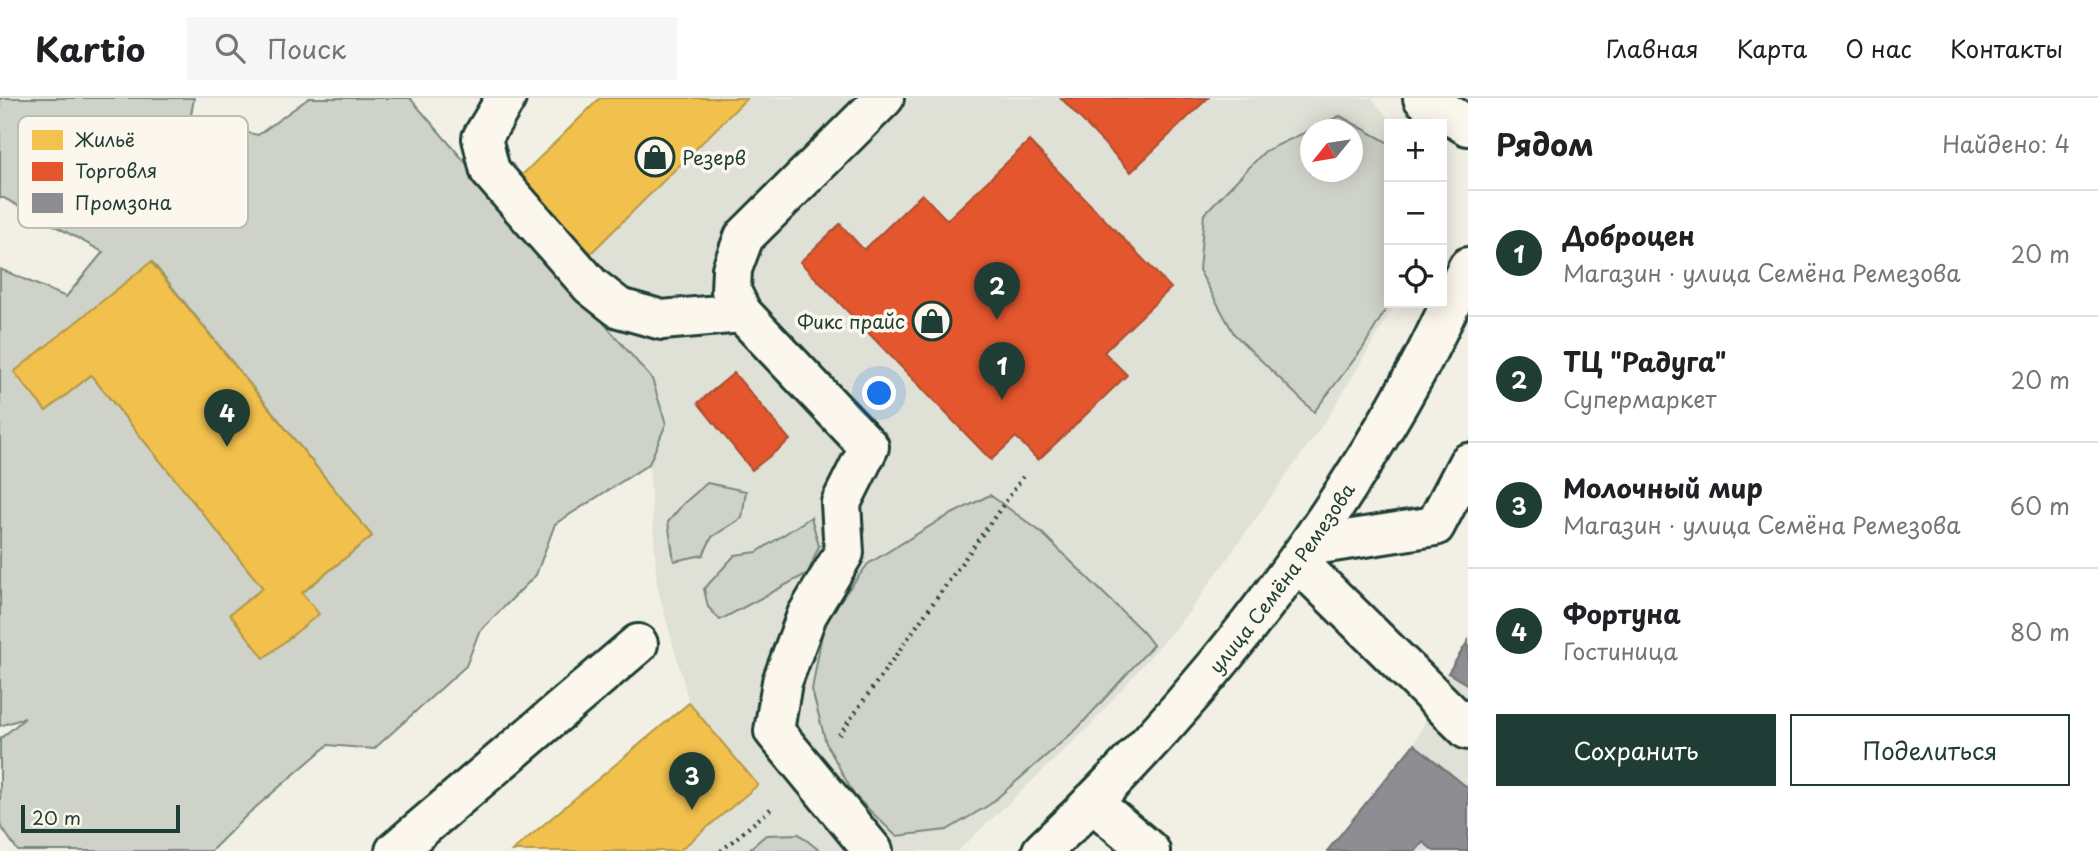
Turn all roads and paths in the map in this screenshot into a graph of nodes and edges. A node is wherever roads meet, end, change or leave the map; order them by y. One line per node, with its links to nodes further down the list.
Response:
1 (506, 98): 6 (main road)
2 (884, 98): 6 (main road)
3 (1423, 98): 4 (main road)
4 (1468, 126)
5 (1468, 267): 9 (main road, улица Семёна Ремезова)
6 (742, 313): 17 (main road)
7 (1468, 463): 9 (main road)
8 (1023, 477): 12 (path)
9 (1302, 554): 11 (main road); 13 (main road, улица Семёна Ремезова)
10 (638, 644): 15 (main road)
11 (1468, 730)
12 (837, 738)
13 (1092, 802): 18 (main road, улица Семёна Ремезова); 19 (main road)
14 (778, 803): 16 (path)
15 (395, 851)
16 (721, 851)
17 (873, 851)
18 (1042, 851)
19 (1150, 851)

